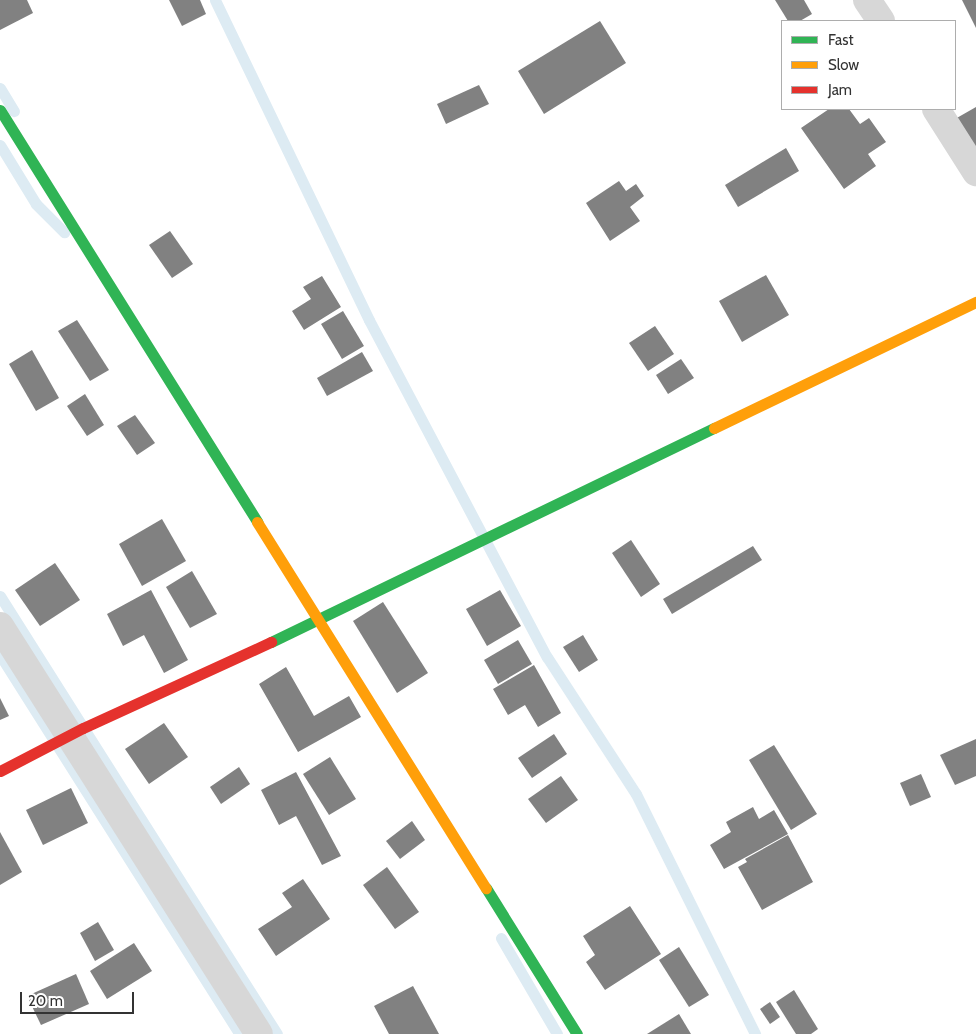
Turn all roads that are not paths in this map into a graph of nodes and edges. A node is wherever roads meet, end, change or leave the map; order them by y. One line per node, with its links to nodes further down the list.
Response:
1 (867, 0): 2 (street)
2 (879, 20)
3 (0, 110): 7 (street)
4 (937, 110): 5 (street)
5 (976, 172)
6 (976, 302): 7 (street)
7 (318, 618): 9 (street); 12 (street)
8 (0, 626): 9 (street)
9 (69, 735): 10 (street); 11 (street)
10 (0, 771)
11 (259, 1034)
12 (577, 1034)

